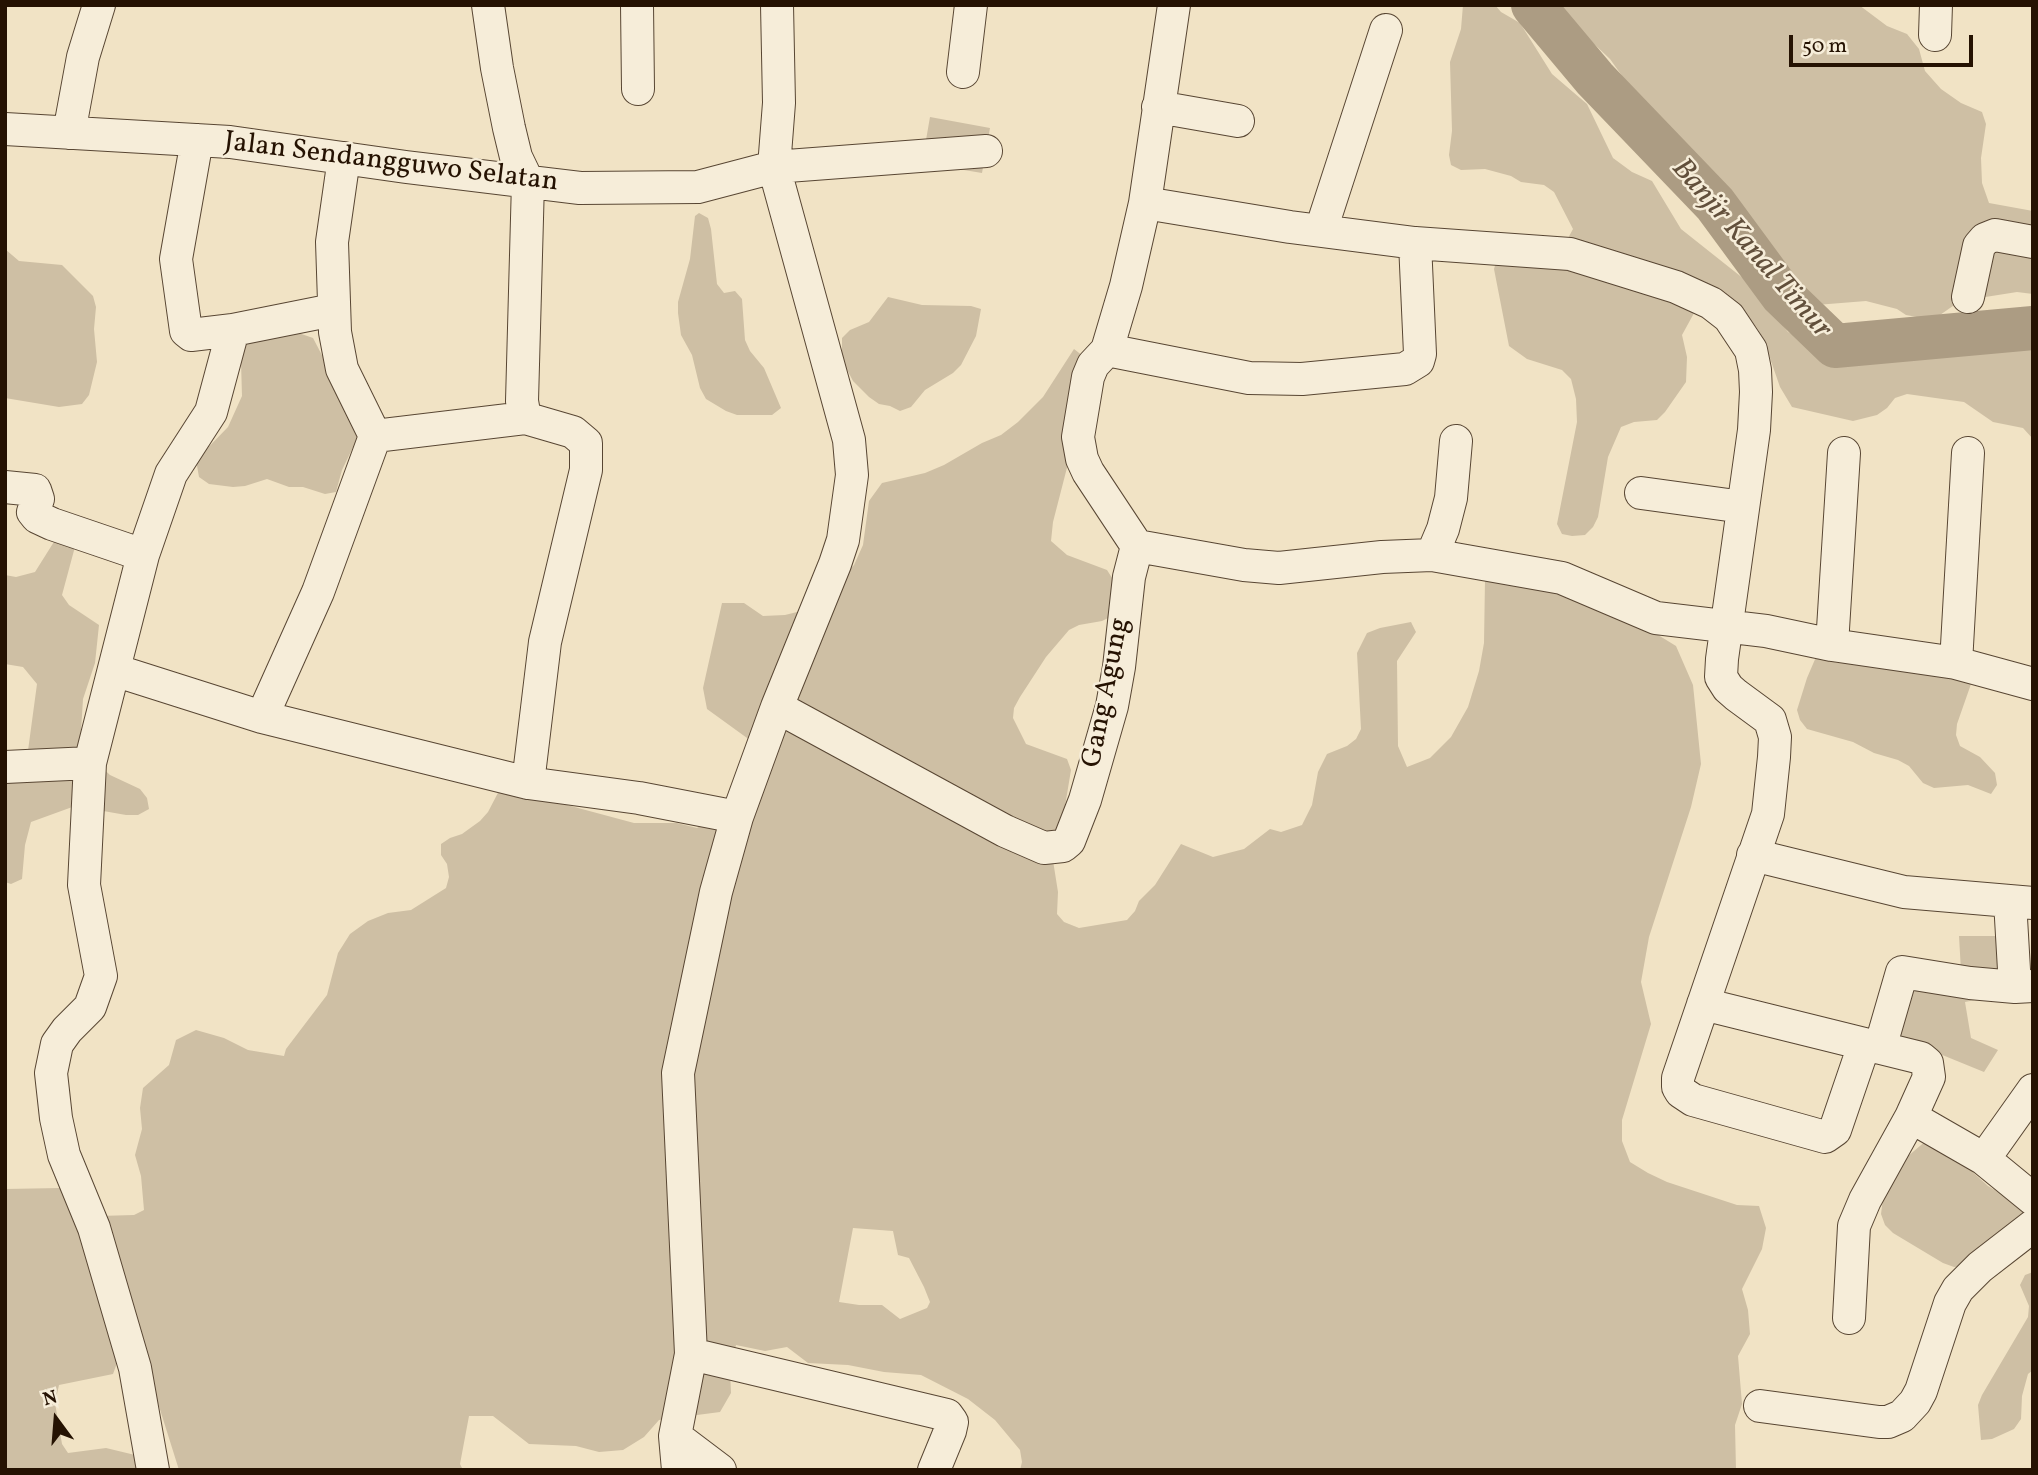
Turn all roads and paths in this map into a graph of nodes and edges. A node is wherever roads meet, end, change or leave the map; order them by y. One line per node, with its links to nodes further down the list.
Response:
1 (99, 5): 13 (street)
2 (488, 5): 18 (street)
3 (637, 5): 9 (street)
4 (777, 5): 17 (street)
5 (971, 5): 8 (street)
6 (1174, 5): 10 (street)
7 (1386, 30): 20 (street)
8 (963, 72)
9 (638, 89)
10 (1158, 107): 11 (street); 19 (street)
11 (1238, 121)
12 (5, 129): 13 (street, Jalan Sendangguwo Selatan)
13 (69, 133): 14 (street, Jalan Sendangguwo Selatan)
14 (197, 140): 16 (street, Jalan Sendangguwo Selatan); 25 (street)
15 (986, 151): 17 (street, Jalan Sendangguwo Selatan)
16 (344, 158): 18 (street, Jalan Sendangguwo Selatan); 24 (street)
17 (774, 167): 18 (street, Jalan Sendangguwo Selatan); 43 (street)
18 (528, 182): 27 (street)
19 (1145, 203): 20 (street); 26 (street)
20 (1321, 230): 22 (street)
21 (2033, 242): 23 (street)
22 (1415, 243): 26 (street); 34 (street)
23 (1968, 297)
24 (333, 310): 25 (street); 28 (street)
25 (233, 330): 36 (street)
26 (1107, 350): 35 (street)
27 (525, 418): 28 (street); 47 (street)
28 (375, 436): 44 (street)
29 (1456, 441): 37 (street)
30 (1844, 453): 39 (street)
31 (1968, 453): 40 (street)
32 (5, 487): 36 (street)
33 (1640, 493): 34 (street)
34 (1744, 507): 38 (street)
35 (1137, 546): 37 (street); 43 (street, Gang Agung)
36 (143, 555): 41 (street)
37 (1432, 555): 38 (street)
38 (1727, 628): 39 (street); 49 (street)
39 (1832, 645): 40 (street)
40 (1956, 663): 42 (street)
41 (114, 670): 44 (street); 45 (street)
42 (2033, 684)
43 (778, 707): 48 (street)
44 (262, 717): 47 (street)
45 (90, 763): 46 (street); 63 (street)
46 (5, 767)
47 (528, 783): 48 (street)
48 (737, 817): 60 (street)
49 (1754, 855): 50 (street); 52 (street)
50 (2021, 902): 51 (street)
51 (2024, 987): 53 (street)
52 (1703, 1003): 53 (street); 53 (street)
53 (1872, 1047): 55 (street)
54 (2033, 1090): 56 (street)
55 (1912, 1116): 56 (street); 59 (street)
56 (1984, 1159): 57 (street)
57 (2033, 1199)
58 (2033, 1226): 61 (street)
59 (1849, 1318)
60 (691, 1354): 62 (street); 66 (street)
61 (1760, 1406)
62 (675, 1436): 64 (street); 65 (street)
63 (153, 1470)
64 (678, 1470)
65 (720, 1470)
66 (934, 1470)

